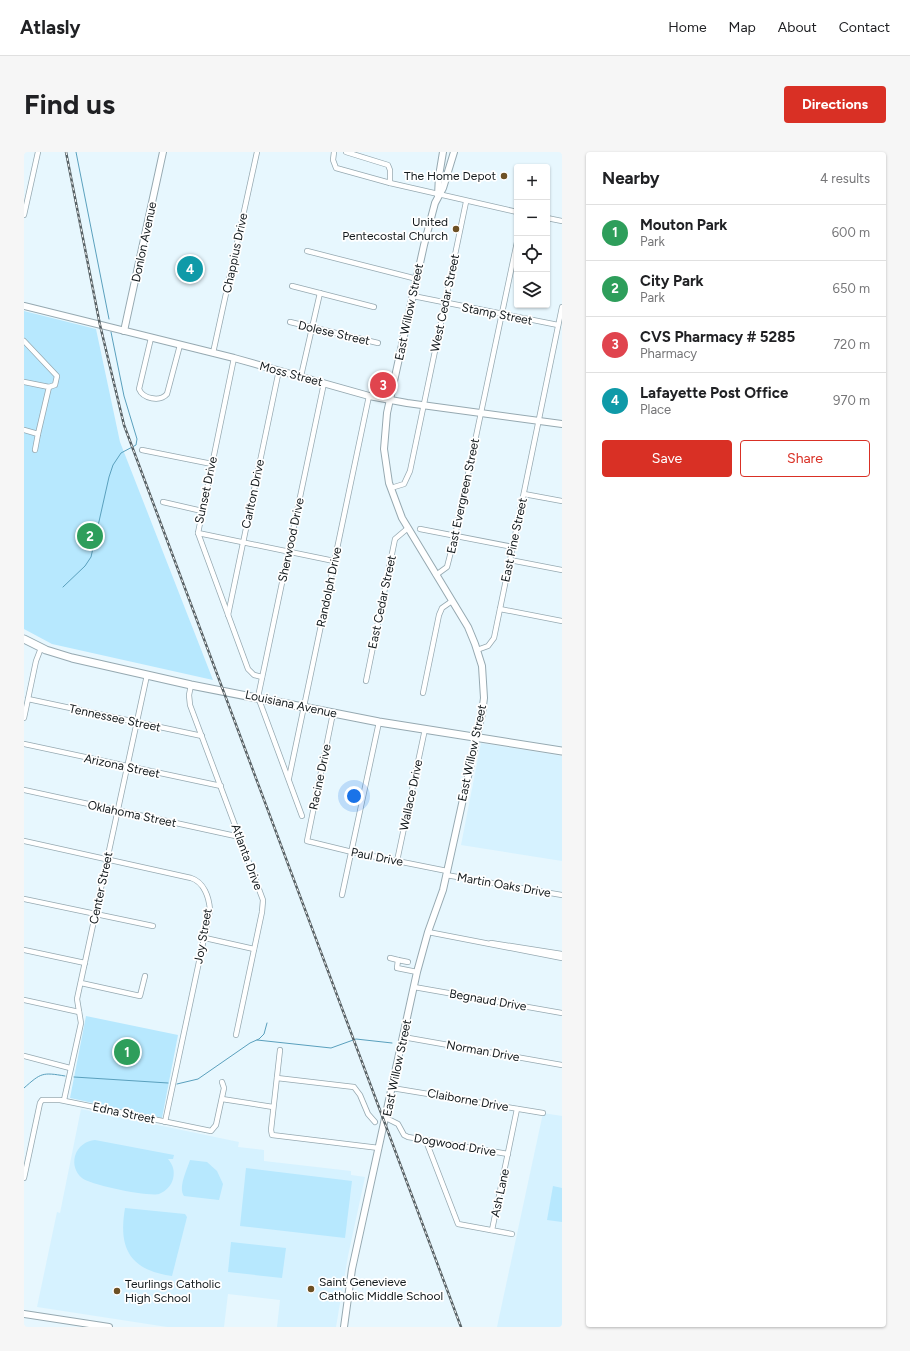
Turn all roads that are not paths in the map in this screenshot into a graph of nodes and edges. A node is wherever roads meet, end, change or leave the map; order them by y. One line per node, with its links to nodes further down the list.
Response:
1 (38, 152): 14 (street)
2 (163, 152): 31 (main road, Donlon Avenue)
3 (257, 152): 36 (street, Chappius Drive)
4 (334, 152): 10 (street)
5 (346, 152): 10 (street)
6 (443, 152): 11 (main road, East Willow Street)
7 (449, 152): 9 (main road)
8 (454, 152): 9 (main road, East Willow Street)
9 (448, 173): 11 (main road, East Willow Street)
10 (390, 183): 11 (street)
11 (438, 195): 12 (street); 19 (main road, East Willow Street)
12 (466, 202): 13 (street); 23 (street, West Cedar Street)
13 (514, 211)
14 (24, 213)
15 (550, 219): 16 (street)
16 (562, 221)
17 (307, 251): 19 (street)
18 (514, 257): 27 (street, East Evergreen Street)
19 (417, 279): 22 (main road, East Willow Street)
20 (292, 286): 21 (street)
21 (320, 293): 25 (street); 30 (street)
22 (413, 296): 23 (street, Stamp Street); 44 (main road, East Willow Street)
23 (445, 303): 27 (street, Stamp Street); 45 (street, West Cedar Street)
24 (24, 306): 31 (main road, Moss Street)
25 (374, 307)
26 (562, 307): 29 (street, East Pine Street)
27 (502, 315): 29 (street, Stamp Street); 46 (street, East Evergreen Street)
28 (290, 322): 30 (street, Dolese Street)
29 (558, 325): 47 (street, East Pine Street)
30 (312, 327): 34 (street, Dolese Street); 39 (street)
31 (124, 332): 32 (main road, Moss Street)
32 (151, 338): 35 (main road, Moss Street); 35 (street)
33 (24, 341): 42 (street)
34 (378, 343)
35 (180, 345): 36 (main road, Moss Street)
36 (213, 353): 37 (main road, Moss Street)
37 (234, 358): 38 (main road, Moss Street); 53 (street, Sunset Drive)
38 (279, 370): 39 (main road, Moss Street); 63 (street, Carlton Drive)
39 (301, 376): 41 (main road, Moss Street)
40 (24, 382): 42 (street)
41 (324, 383): 43 (main road, Moss Street); 65 (street, Sherwood Drive)
42 (49, 387): 50 (street)
43 (369, 396): 44 (main road, Moss Street); 67 (street, Randolph Drive)
44 (390, 400): 45 (main road, Moss Street); 54 (main road, East Willow Street)
45 (424, 406): 46 (main road, Moss Street); 54 (street)
46 (481, 412): 47 (main road, Moss Street); 62 (street, East Evergreen Street)
47 (538, 420): 48 (main road, Moss Street); 55 (street, East Pine Street)
48 (562, 424)
49 (24, 430): 50 (street)
50 (38, 434): 51 (street)
51 (35, 450)
52 (142, 450): 53 (street)
53 (212, 464): 58 (street, Sunset Drive)
54 (391, 488): 59 (main road, East Willow Street)
55 (524, 494): 56 (street); 64 (street, East Pine Street)
56 (562, 501)
57 (163, 502): 58 (street)
58 (202, 511): 61 (street, Sunset Drive)
59 (408, 528): 69 (main road, East Willow Street); 79 (street, East Cedar Street)
60 (420, 529): 62 (street)
61 (198, 533): 63 (street); 72 (street, Sunset Drive)
62 (455, 536): 64 (street); 69 (street, East Evergreen Street)
63 (243, 542): 65 (street); 72 (street, Carlton Drive)
64 (513, 547): 66 (street, East Pine Street)
65 (289, 552): 67 (street); 78 (street, Sherwood Drive)
66 (510, 560): 68 (street); 71 (street, East Pine Street)
67 (334, 561): 84 (street, Randolph Drive)
68 (562, 570)
69 (436, 575): 70 (main road, East Willow Street)
70 (452, 601): 76 (main road, East Willow Street); 81 (street)
71 (500, 609): 73 (street); 76 (street, East Pine Street)
72 (227, 617): 78 (street, Sunset Drive)
73 (562, 621)
74 (24, 639): 75 (main road, Louisiana Avenue)
75 (41, 648): 77 (main road, Louisiana Avenue); 83 (street)
76 (477, 650): 91 (main road, East Willow Street)
77 (147, 675): 80 (main road, Louisiana Avenue); 88 (street, Center Street)
78 (262, 677): 82 (street, Sherwood Drive)
79 (366, 681)
80 (191, 685): 82 (main road, Louisiana Avenue); 90 (street, Atlanta Drive)
81 (423, 693)
82 (258, 697): 84 (main road, Louisiana Avenue); 95 (street)
83 (28, 699): 86 (street); 88 (street, Tennessee Street)
84 (304, 707): 85 (main road, Louisiana Avenue); 95 (street, Randolph Drive)
85 (333, 713): 87 (main road, Louisiana Avenue); 102 (street, Racine Drive)
86 (24, 718)
87 (379, 722): 89 (main road, Louisiana Avenue); 103 (street)
88 (137, 723): 90 (street, Tennessee Street); 94 (street, Center Street)
89 (425, 729): 91 (main road, Louisiana Avenue); 105 (street, Wallace Drive)
90 (202, 736): 96 (street, Atlanta Drive)
91 (477, 737): 93 (main road, Louisiana Avenue); 106 (main road, East Willow Street)
92 (24, 744): 94 (street, Arizona Street)
93 (562, 751)
94 (127, 767): 96 (street, Arizona Street); 98 (street, Center Street)
95 (289, 779): 99 (street)
96 (220, 786): 100 (street, Atlanta Drive)
97 (24, 790): 98 (street, Oklahoma Street)
98 (118, 811): 100 (street, Oklahoma Street); 104 (street, Center Street)
99 (302, 816)
100 (240, 837): 115 (street, Atlanta Drive)
101 (24, 841): 104 (street, Joy Street)
102 (307, 841): 103 (street, Paul Drive)
103 (352, 852): 105 (street, Paul Drive); 107 (street)
104 (107, 859): 110 (street, Center Street); 113 (street, Joy Street)
105 (397, 861): 106 (street, Paul Drive)
106 (446, 873): 108 (street, Martin Oaks Drive); 112 (main road, East Willow Street)
107 (342, 895)
108 (562, 895)
109 (24, 899): 110 (street)
110 (95, 914): 111 (street); 122 (street, Center Street)
111 (153, 926)
112 (428, 932): 114 (street); 123 (main road, East Willow Street)
113 (205, 938): 115 (street); 145 (street, Joy Street)
114 (489, 943): 117 (street); 119 (street)
115 (254, 949): 130 (street, Atlanta Drive)
116 (24, 950): 122 (street)
117 (562, 954)
118 (390, 958): 120 (street)
119 (562, 958)
120 (398, 960): 121 (street); 123 (street)
121 (408, 962)
122 (85, 963): 125 (street, Center Street)
123 (417, 972): 126 (main road, East Willow Street)
124 (145, 976): 125 (street)
125 (80, 983): 128 (street, Center Street)
126 (414, 987): 129 (street, Begnaud Drive); 131 (main road, East Willow Street)
127 (24, 1000): 128 (street)
128 (79, 1012): 135 (street, Center Street)
129 (562, 1013)
130 (236, 1035)
131 (403, 1038): 134 (street, Norman Drive); 138 (main road, East Willow Street)
132 (280, 1050): 136 (street)
133 (24, 1056): 135 (street)
134 (562, 1065)
135 (70, 1068): 140 (street, Center Street)
136 (277, 1078): 141 (street); 146 (street)
137 (222, 1082): 139 (street)
138 (392, 1088): 142 (street, Claiborne Drive); 144 (main road, East Willow Street)
139 (222, 1099): 141 (street); 145 (street, Edna Street)
140 (64, 1100): 145 (street, Edna Street); 150 (street, Edna Street)
141 (273, 1108): 148 (street)
142 (517, 1109): 143 (street, Claiborne Drive); 149 (street, Ash Lane)
143 (543, 1113)
144 (386, 1118): 147 (street, Dogwood Drive); 148 (main road, East Willow Street)
145 (165, 1122)
146 (375, 1122)
147 (426, 1141): 149 (street, Dogwood Drive); 151 (street)
148 (379, 1148): 155 (main road, East Willow Street)
149 (508, 1154): 151 (street, Ash Lane)
150 (24, 1178)
151 (492, 1230): 152 (street)
152 (512, 1234)
153 (24, 1314): 154 (main road)
154 (109, 1327)
155 (344, 1327)

